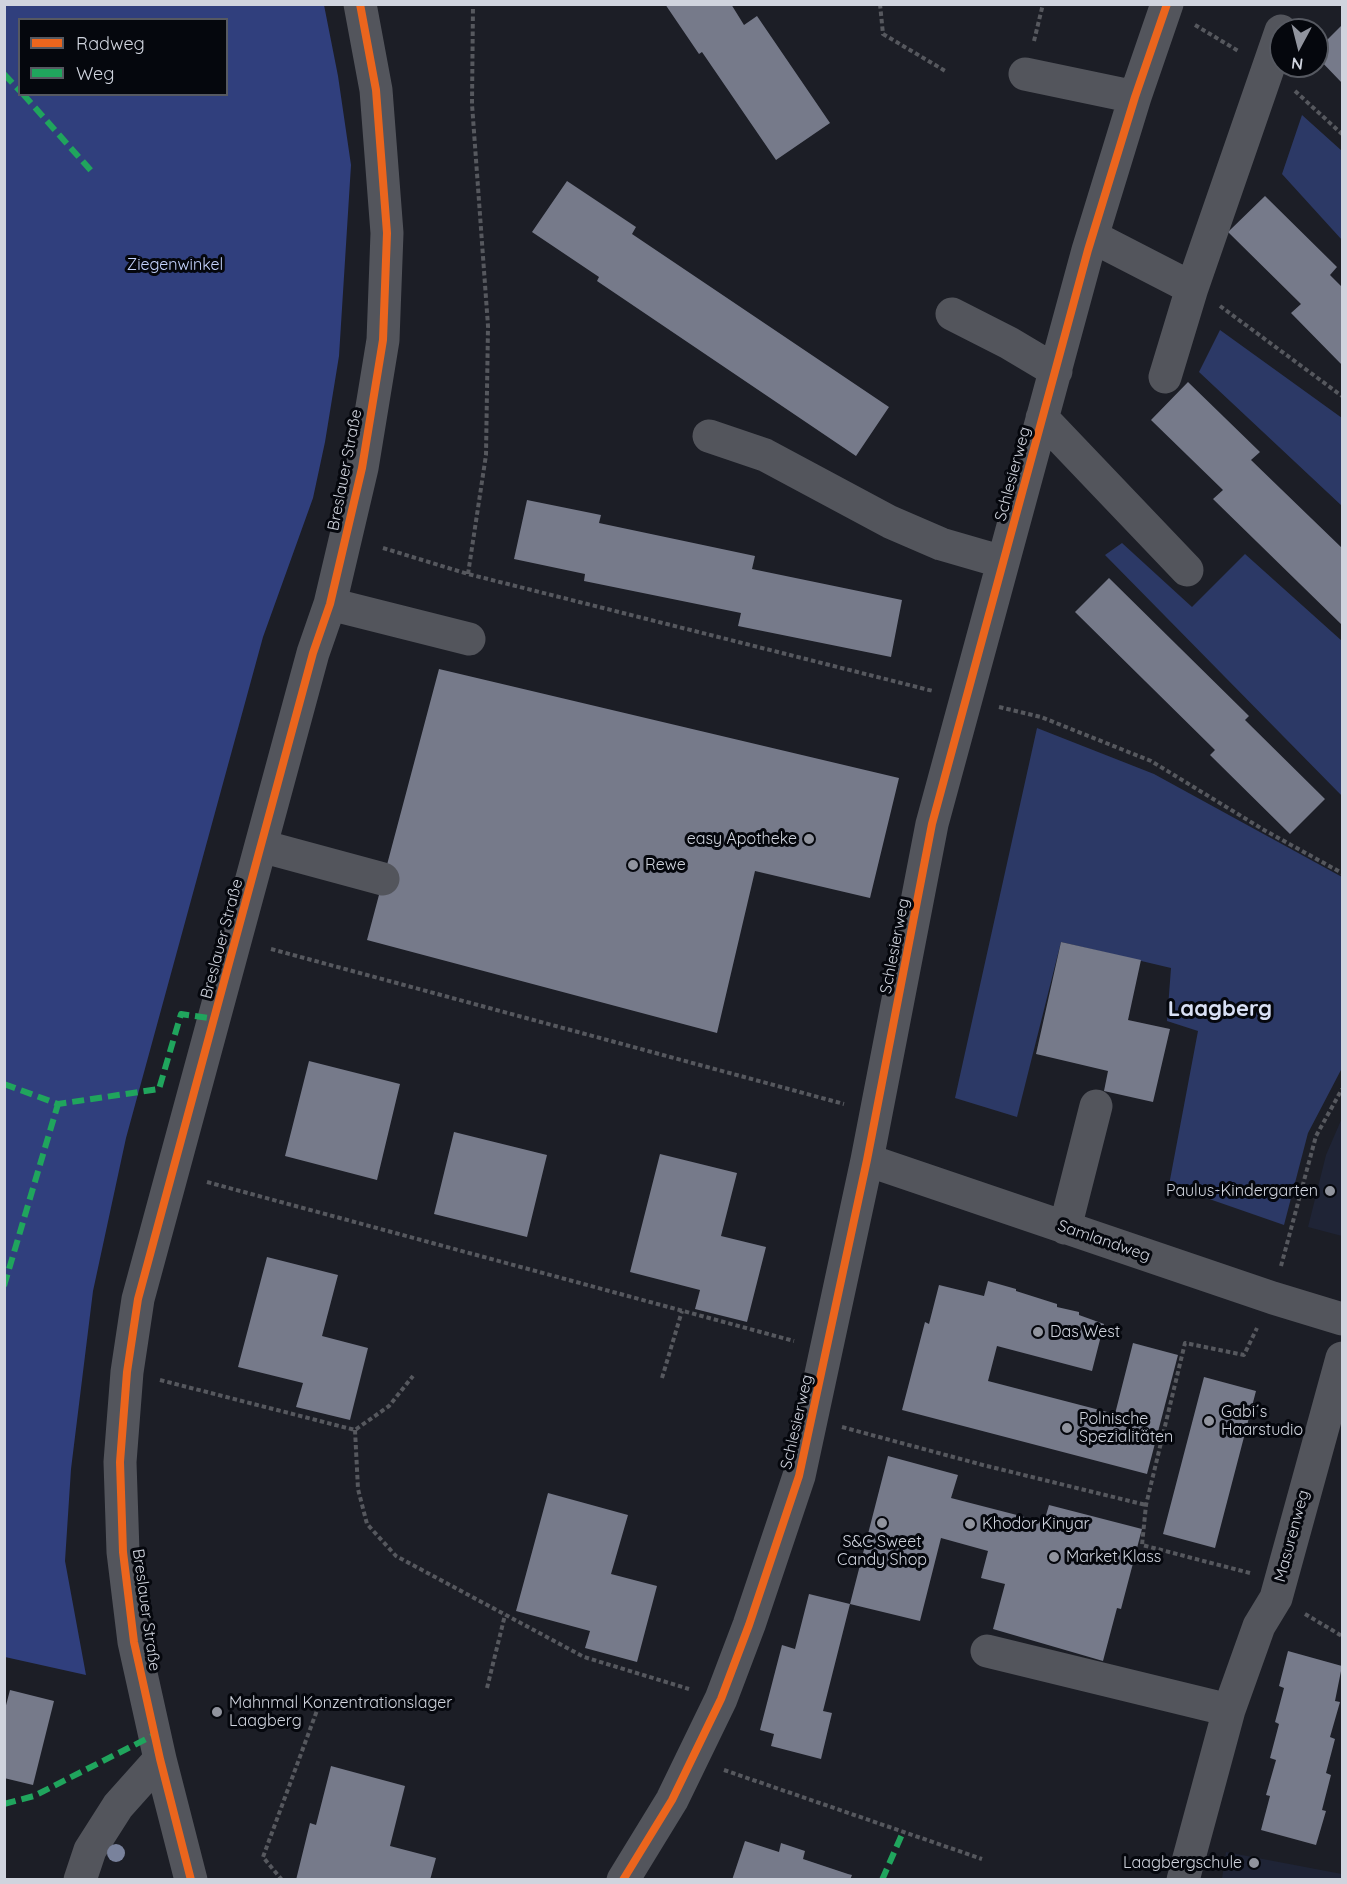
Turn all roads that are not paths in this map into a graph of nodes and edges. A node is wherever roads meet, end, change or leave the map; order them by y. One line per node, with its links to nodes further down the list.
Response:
1 (360, 4): 15 (street, Breslauer Straße)
2 (1167, 4): 5 (street, Schlesierweg)
3 (1269, 66): 7 (street)
4 (1025, 74): 5 (street)
5 (1135, 98): 6 (street, Schlesierweg)
6 (1093, 237): 7 (street); 9 (street, Schlesierweg)
7 (1192, 288): 10 (street)
8 (952, 314): 9 (street)
9 (1056, 371): 11 (street, Schlesierweg)
10 (1165, 377)
11 (1042, 418): 13 (street, Schlesierweg); 14 (street)
12 (709, 436): 13 (street)
13 (1003, 562): 20 (street, Schlesierweg)
14 (1187, 570)
15 (330, 604): 16 (street); 17 (street, Breslauer Straße)
16 (469, 639)
17 (261, 846): 18 (street); 26 (street, Breslauer Straße)
18 (382, 879)
19 (1096, 1106): 21 (street)
20 (867, 1160): 21 (street, Samlandweg); 29 (street, Schlesierweg)
21 (1065, 1228): 22 (street, Samlandweg)
22 (1342, 1319)
23 (1342, 1358): 25 (street, Masurenweg)
24 (987, 1651): 25 (street)
25 (1229, 1710): 30 (street, Masurenweg)
26 (160, 1759): 27 (street); 28 (street, Breslauer Straße)
27 (80, 1880)
28 (191, 1880)
29 (623, 1880)
30 (1184, 1880)

